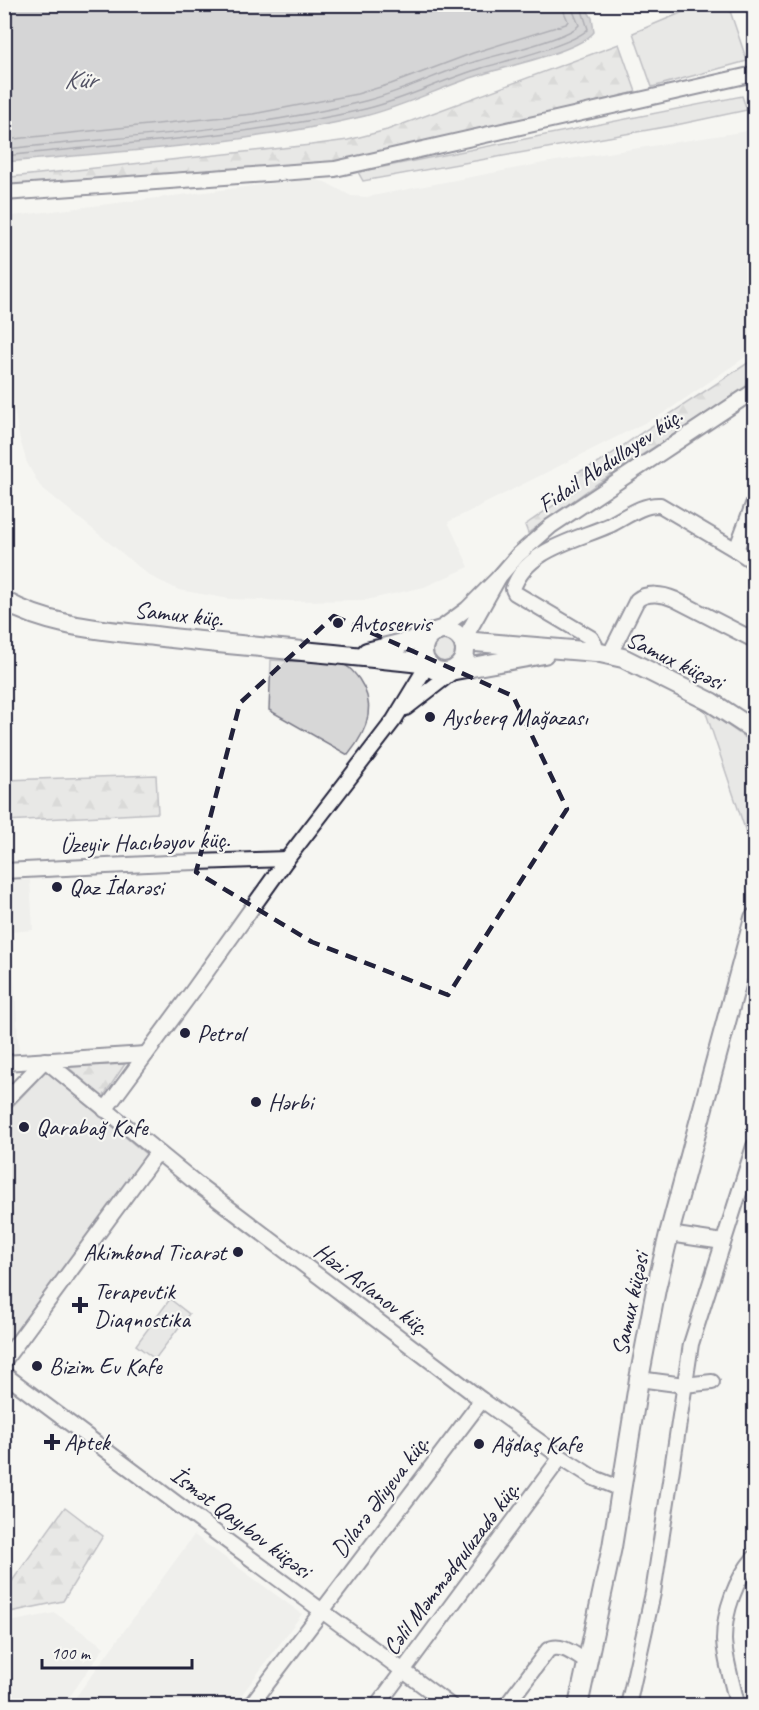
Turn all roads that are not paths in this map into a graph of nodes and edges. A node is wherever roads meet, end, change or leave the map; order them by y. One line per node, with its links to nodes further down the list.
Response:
1 (754, 74): 2 (street)
2 (4, 193)
3 (754, 391): 7 (street, Fidail Abdullayev küç.)
4 (754, 502): 5 (street)
5 (736, 550): 6 (street); 13 (street)
6 (754, 562)
7 (499, 577): 9 (street); 11 (street)
8 (4, 601): 14 (main road, Samux küç.)
9 (436, 632): 11 (main road); 14 (main road); 15 (main road)
10 (754, 640): 13 (street)
11 (463, 641): 12 (main road); 16 (main road)
12 (569, 650): 13 (main road, Samux küçəsi); 16 (main road)
13 (603, 653): 18 (main road, Samux küçəsi)
14 (354, 655): 15 (main road, Samux küç.)
15 (428, 664): 16 (main road); 17 (street)
16 (455, 670): 17 (street)
17 (394, 720): 19 (street)
18 (754, 730)
19 (287, 859): 20 (street, Üzeyir Hacıbəyov küç.); 23 (street)
20 (4, 871)
21 (754, 918): 22 (main road, Samux küçəsi)
22 (748, 963): 30 (main road, Samux küçəsi)
23 (146, 1054): 24 (street); 27 (street)
24 (45, 1060): 25 (street); 26 (street); 27 (street, Həzi Aslanov küç.)
25 (4, 1063)
26 (4, 1102)
27 (105, 1110): 29 (street, Həzi Aslanov küç.)
28 (754, 1146): 31 (street)
29 (157, 1153): 32 (street); 37 (street, Həzi Aslanov küç.)
30 (669, 1234): 31 (street); 34 (main road, Samux küçəsi)
31 (723, 1242): 36 (street)
32 (4, 1361)
33 (4, 1374): 41 (street, İsmət Qayıbov küçəsi)
34 (639, 1379): 36 (street); 39 (main road, Samux küçəsi)
35 (712, 1382): 36 (street)
36 (684, 1385): 49 (street)
37 (482, 1400): 38 (street, Həzi Aslanov küç.); 41 (street, Dilarə Əliyeva küç.)
38 (561, 1457): 39 (street, Həzi Aslanov küç.); 43 (street, Cəlil Məmmədquluzadə küç.)
39 (622, 1489): 42 (main road, Samux küçəsi)
40 (754, 1558): 50 (street)
41 (322, 1610): 43 (street, İsmət Qayıbov küçəsi); 44 (street, Dilarə Əliyeva küç.)
42 (587, 1662): 47 (street); 48 (main road, Samux küçəsi)
43 (404, 1670): 45 (street, Cəlil Məmmədquluzadə küç.); 46 (street, İsmət Qayıbov küçəsi)
44 (249, 1706)
45 (377, 1706)
46 (451, 1706)
47 (506, 1706)
48 (578, 1706)
49 (628, 1706)
50 (739, 1706)

